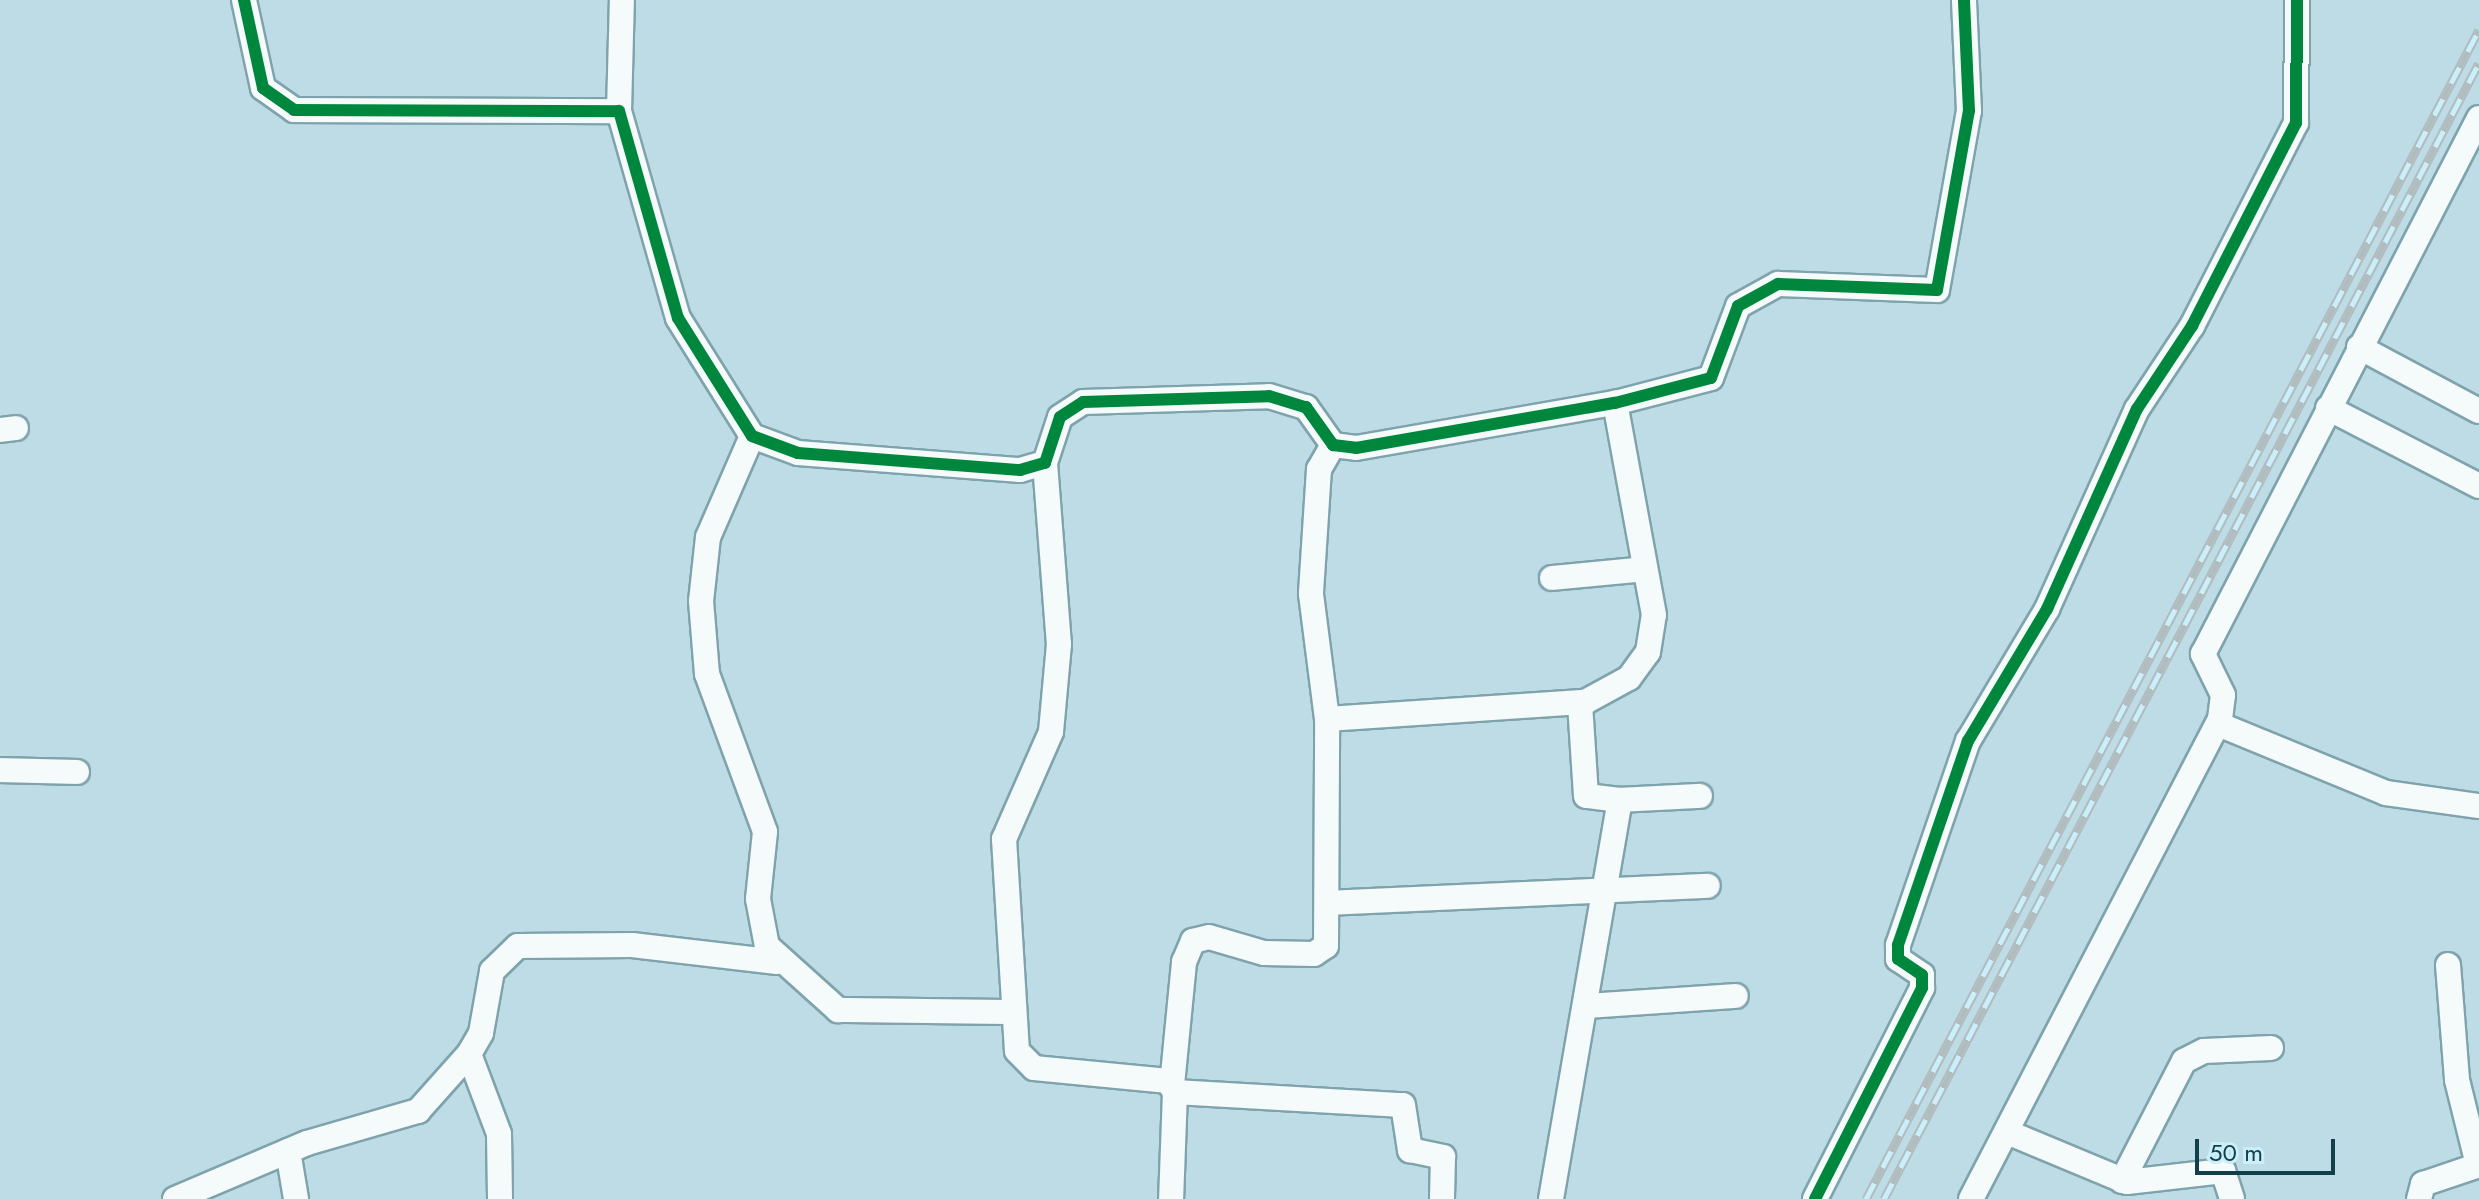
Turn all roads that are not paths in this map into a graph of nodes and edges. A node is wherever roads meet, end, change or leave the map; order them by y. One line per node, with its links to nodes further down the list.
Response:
1 (244, 0): 5 (street)
2 (622, 0): 5 (street)
3 (1964, 0): 8 (street)
4 (2297, 0): 46 (street)
5 (619, 111): 11 (street)
6 (2479, 118): 7 (street)
7 (2359, 347): 9 (street); 10 (street)
8 (1615, 403): 12 (street); 15 (street)
9 (2328, 408): 14 (street); 19 (street)
10 (2479, 411)
11 (752, 436): 13 (street); 28 (street)
12 (1333, 445): 13 (street); 18 (street)
13 (1045, 463): 32 (street)
14 (2479, 486)
15 (1645, 569): 16 (street); 17 (street)
16 (1552, 578)
17 (1580, 703): 18 (street); 23 (street)
18 (1327, 719): 27 (street)
19 (2218, 724): 24 (street); 36 (street)
20 (0, 770): 21 (street)
21 (77, 772)
22 (1700, 796): 23 (street)
23 (1620, 800): 26 (street)
24 (2479, 806)
25 (1708, 886): 26 (street)
26 (1607, 895): 27 (street); 31 (street)
27 (1327, 903): 35 (street)
28 (777, 962): 32 (street); 34 (street)
29 (2448, 965): 38 (street)
30 (1736, 996): 31 (street)
31 (1588, 1006): 45 (street)
32 (1014, 1012): 35 (street)
33 (2271, 1048): 39 (street)
34 (469, 1054): 37 (street); 42 (street)
35 (1174, 1089): 43 (street); 44 (street)
36 (2007, 1132): 39 (street); 47 (street)
37 (288, 1151): 40 (street); 41 (street)
38 (2478, 1165): 49 (street)
39 (2122, 1181): 48 (street)
40 (175, 1199)
41 (296, 1199)
42 (500, 1199)
43 (1171, 1199)
44 (1442, 1199)
45 (1551, 1199)
46 (1815, 1199)
47 (1971, 1199)
48 (2232, 1199)
49 (2419, 1199)

